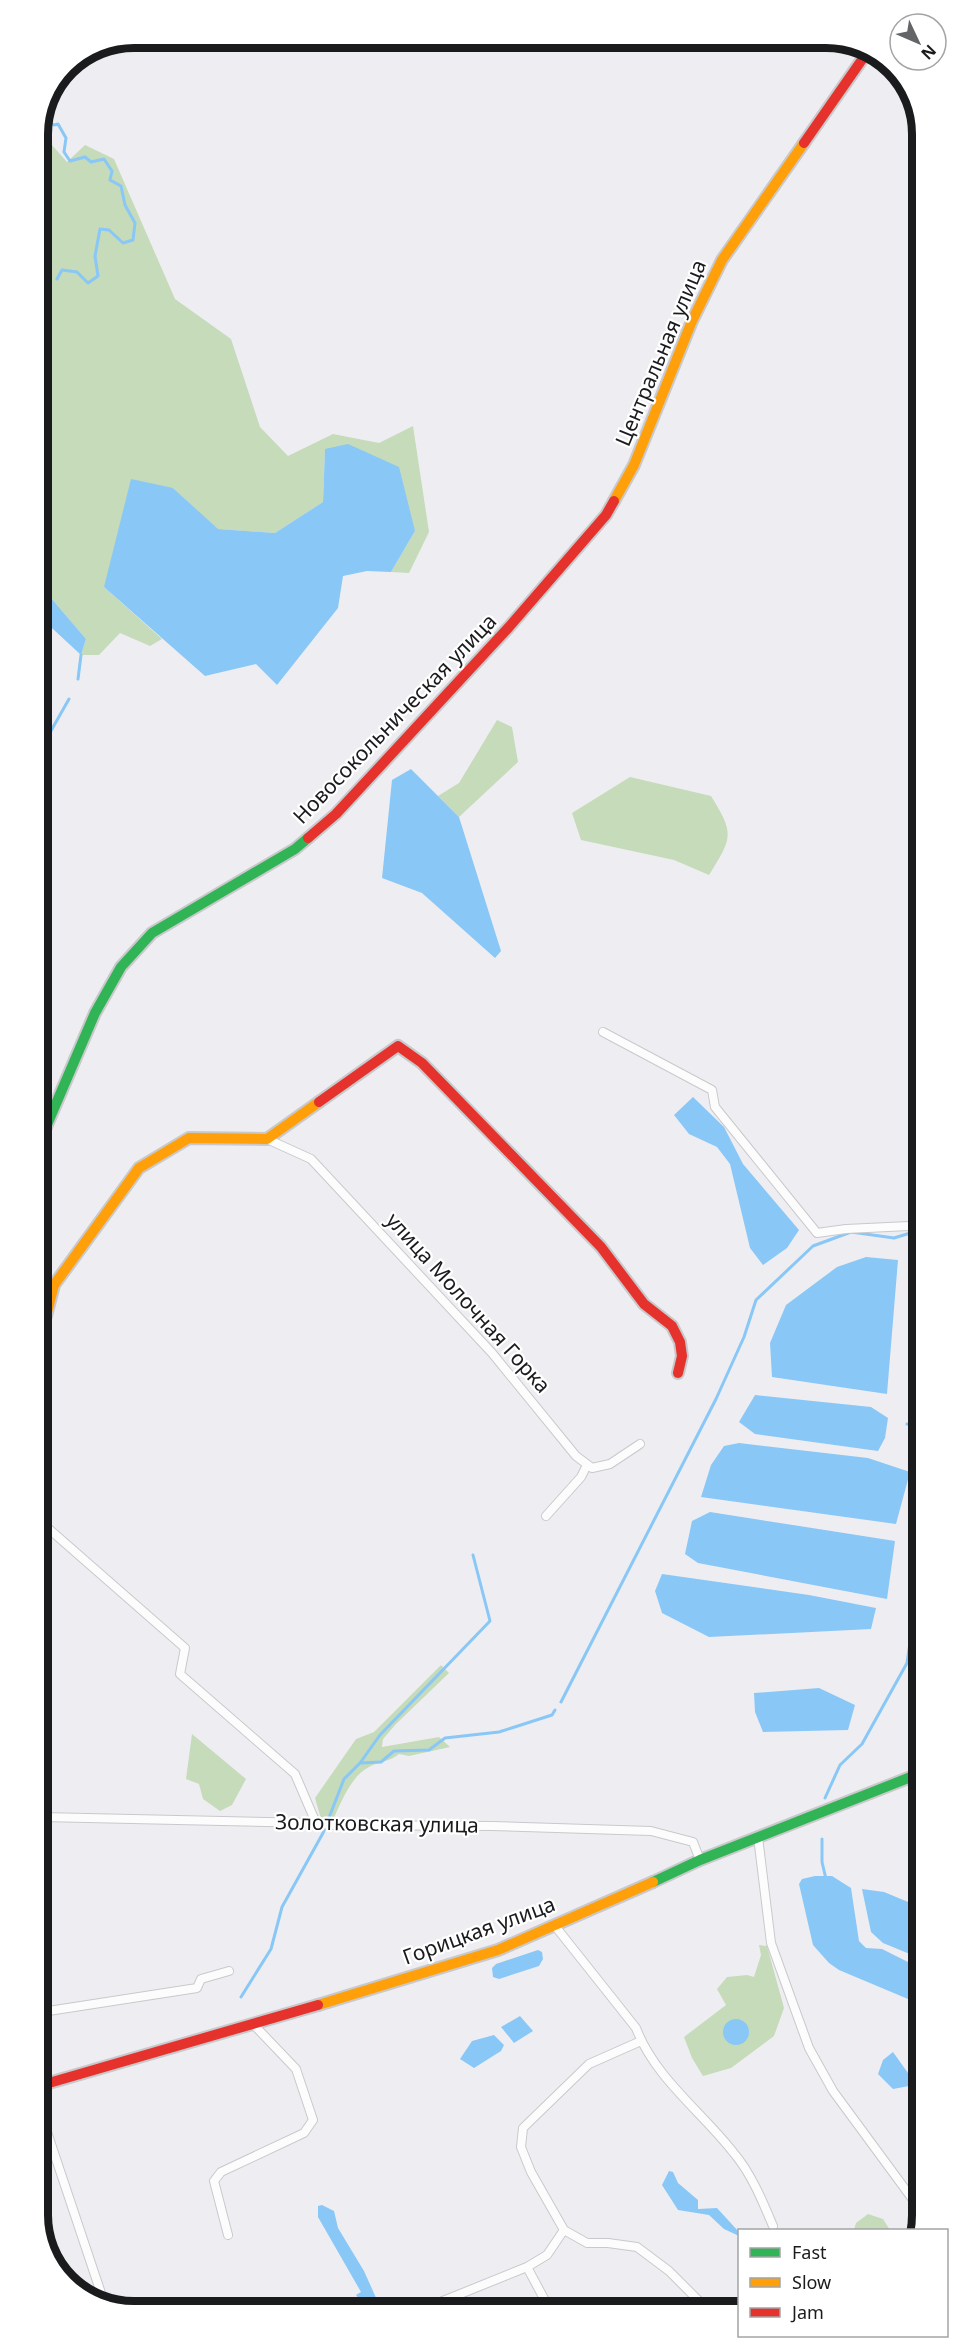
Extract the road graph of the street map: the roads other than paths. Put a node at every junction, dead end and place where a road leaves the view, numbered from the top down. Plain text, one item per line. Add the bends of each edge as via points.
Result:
1 (864, 57) edge
2 (574, 553) joint
3 (603, 1032) dead end
4 (48, 1123) edge
5 (267, 1138) junction
6 (909, 1227) dead end
7 (48, 1308) edge
8 (678, 1373) dead end
9 (640, 1444) dead end
10 (587, 1465) junction
11 (546, 1516) dead end
12 (48, 1528) edge
13 (912, 1779) edge
14 (48, 1817) edge
15 (318, 1823) junction
16 (758, 1837) junction
17 (700, 1860) junction
18 (555, 1926) junction
19 (230, 1971) dead end
20 (48, 2011) edge
21 (254, 2025) junction
22 (641, 2041) junction
23 (48, 2083) edge
24 (48, 2135) edge
25 (912, 2198) edge
26 (773, 2226) dead end
27 (564, 2230) junction
28 (228, 2235) dead end
29 (527, 2267) junction
30 (101, 2294) edge
31 (443, 2301) edge
32 (545, 2301) edge
33 (699, 2301) edge

1 - 2 main road, Центральная улица via 722,260 692,321 634,465 606,515
2 - 4 main road, Новосокольническая улица via 336,814 295,849 152,933 121,967 95,1013
3 - 6 street via 712,1090 715,1107 817,1233
5 - 7 main road via 189,1138 139,1168 54,1285
5 - 8 main road via 398,1046 422,1064 536,1180 601,1247 644,1304 672,1326 682,1356
5 - 10 street, улица Молочная Горка via 311,1160 492,1353
9 - 10 street via 610,1464 592,1468
10 - 11 street
12 - 15 street via 185,1648 180,1674 295,1774
13 - 16 main road, Горицкая улица
14 - 15 street, Золотковская улица
15 - 17 street, Золотковская улица via 651,1831 693,1842
16 - 17 main road, Горицкая улица
16 - 25 street via 771,1943 809,2048 833,2091
17 - 18 main road, Горицкая улица
18 - 21 main road, Горицкая улица via 498,1950
18 - 22 street via 636,2028
19 - 20 street via 201,1980 197,1988
21 - 23 main road, Горицкая улица
21 - 28 street via 296,2069 313,2120 304,2133 220,2172 214,2181
22 - 26 street via 671,2084 735,2153 759,2192
22 - 27 street via 589,2064 523,2128 521,2147 531,2172
24 - 30 street
27 - 29 street via 547,2255
27 - 33 street via 587,2243 637,2247
29 - 31 street
29 - 32 street

